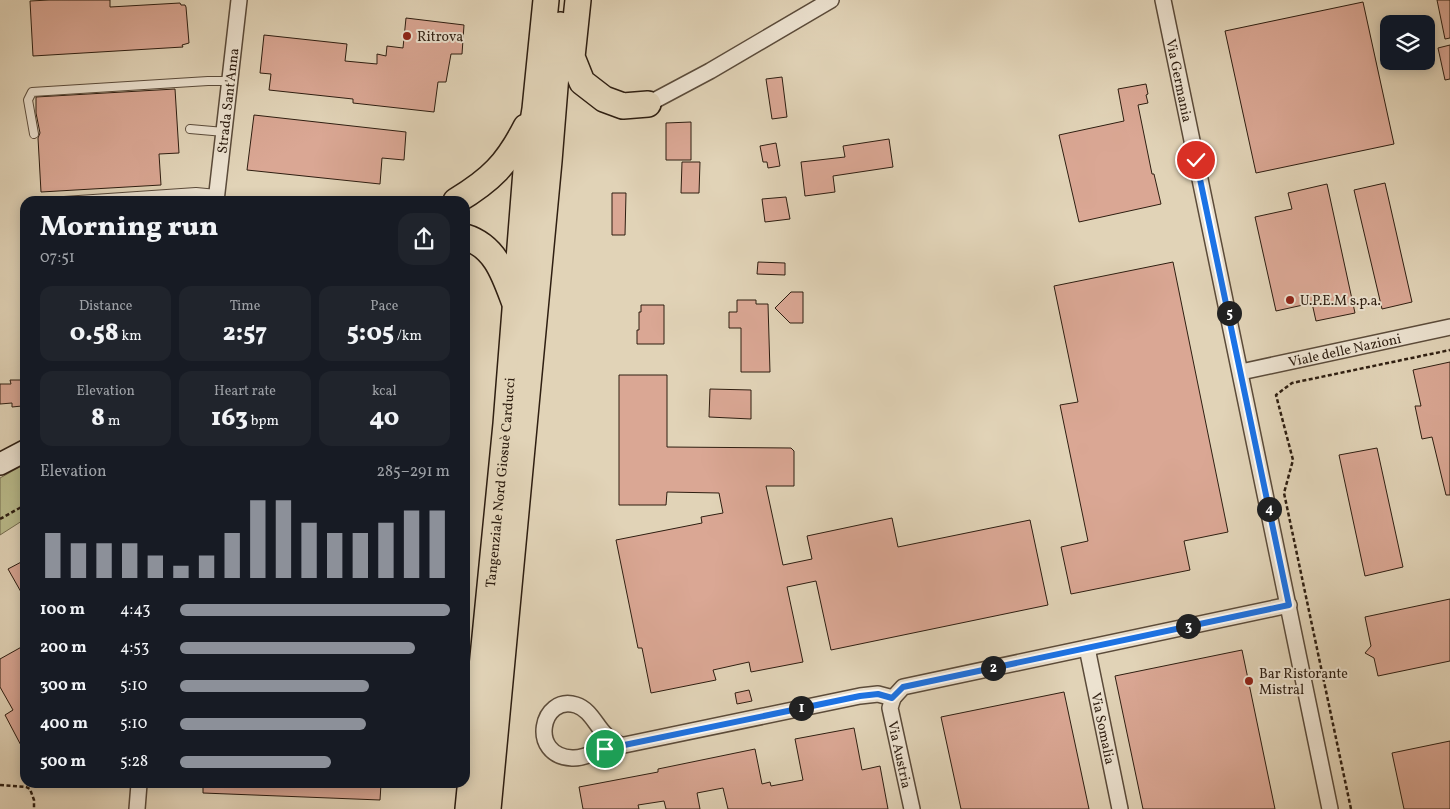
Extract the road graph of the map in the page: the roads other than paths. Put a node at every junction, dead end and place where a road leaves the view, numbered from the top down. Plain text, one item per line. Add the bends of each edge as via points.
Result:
1 (239, 0) edge
2 (546, 0) edge
3 (564, 0) edge
4 (578, 0) edge
5 (831, 0) edge
6 (1163, 0) edge
7 (230, 81) junction
8 (648, 104) joint
9 (535, 109) junction
10 (190, 129) dead end
11 (224, 132) junction
12 (34, 134) dead end
13 (538, 159) junction
14 (137, 196) edge
15 (210, 196) edge
16 (217, 196) edge
17 (464, 196) edge
18 (470, 238) edge
19 (516, 306) junction
20 (1450, 327) edge
21 (1241, 372) junction
22 (20, 454) edge
23 (0, 464) edge
24 (1289, 605) junction
25 (1086, 648) junction
26 (892, 698) junction
27 (621, 746) junction
28 (139, 788) edge
29 (137, 809) edge
30 (468, 809) edge
31 (488, 809) edge
32 (912, 809) edge
33 (1120, 809) edge
34 (1330, 809) edge

1 - 7 street, Strada Sant'Anna
2 - 9 highway
3 - 13 highway
4 - 8 highway via 572,57 582,82 604,99 623,106
5 - 8 street
6 - 21 street, Via Germania
7 - 11 street, Strada Sant'Anna
7 - 12 lane via 32,92 28,100
9 - 13 highway
9 - 17 highway via 502,166
10 - 11 lane
11 - 16 street, Strada Sant'Anna
13 - 19 highway, Tangenziale Nord Giosuè Carducci
13 - 31 highway, Tangenziale Nord Giosuè Carducci
14 - 15 lane via 196,192
18 - 19 highway via 494,257
19 - 30 highway, Tangenziale Nord Giosuè Carducci
20 - 21 street, Viale delle Nazioni
21 - 24 street, Via Germania
22 - 23 main road
24 - 25 street
24 - 34 street, Via Germania
25 - 26 street via 903,687
25 - 33 street, Via Somalia
26 - 27 street via 878,694 860,696
26 - 32 street, Via Austria via 890,708
27 - 27 street via 610,740 590,715 575,704 556,708 545,722 545,740 551,750 563,757 574,758
28 - 29 street

